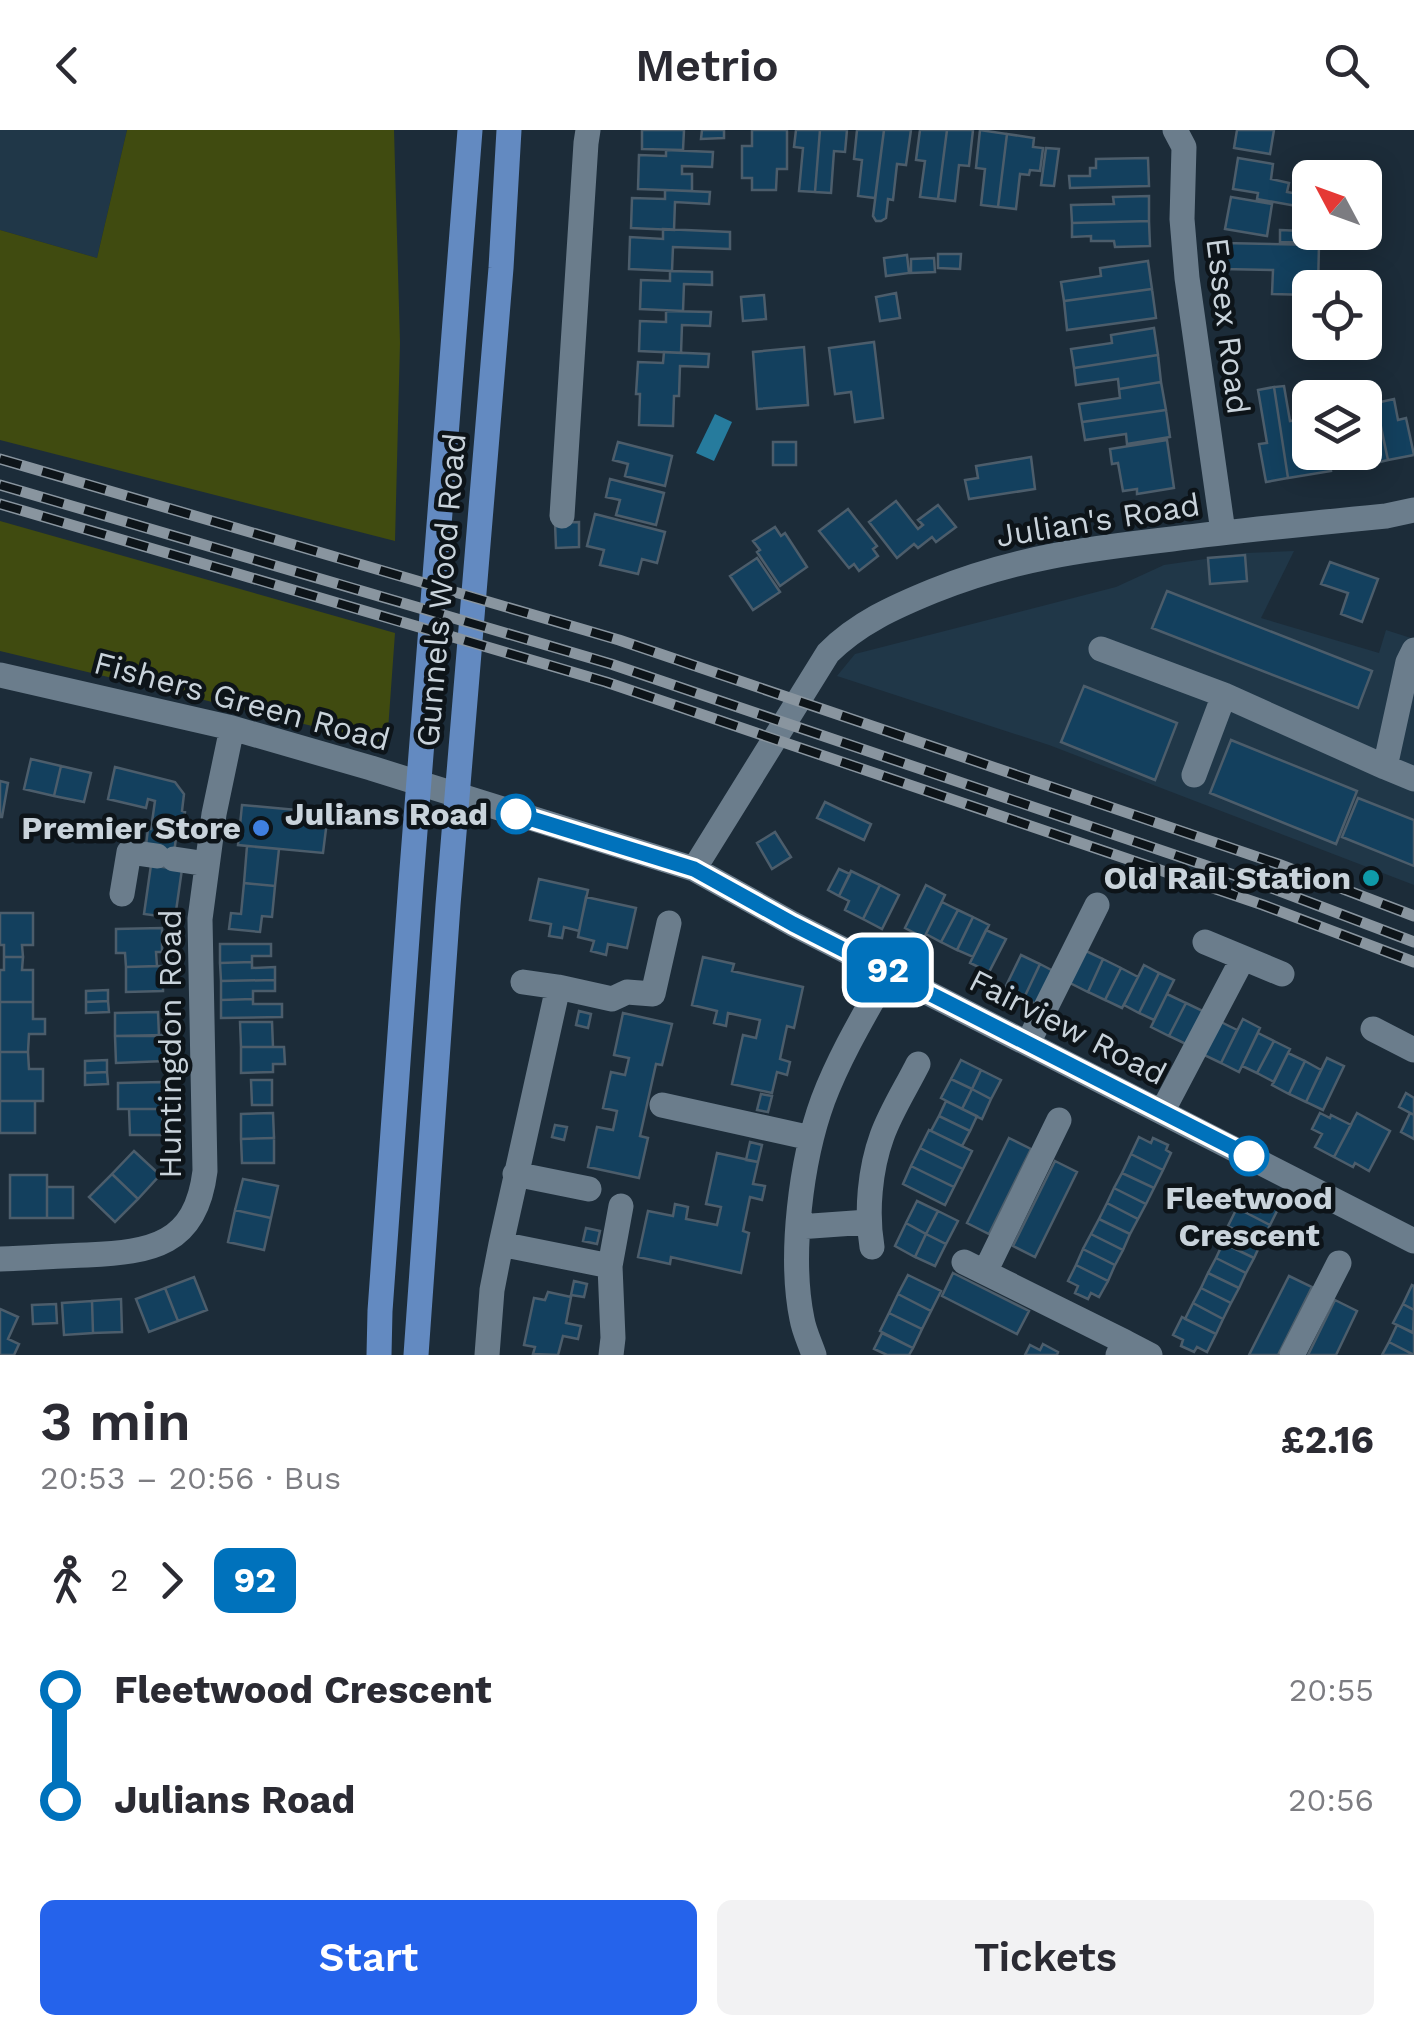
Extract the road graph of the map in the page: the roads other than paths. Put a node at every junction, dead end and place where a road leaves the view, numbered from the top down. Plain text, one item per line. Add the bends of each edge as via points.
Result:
1 (470, 130) edge
2 (510, 130) edge
3 (588, 130) edge
4 (1176, 130) edge
5 (1414, 510) edge
6 (562, 516) dead end
7 (1223, 532) junction
8 (1100, 649) dead end
9 (1414, 650) edge
10 (0, 675) edge
11 (1224, 696) junction
12 (232, 728) junction
13 (1384, 767) junction
14 (1194, 775) dead end
15 (1414, 779) edge
16 (207, 864) junction
17 (694, 869) junction
18 (122, 894) dead end
19 (1097, 905) dead end
20 (669, 924) dead end
21 (1205, 942) dead end
22 (1243, 958) junction
23 (890, 971) junction
24 (1282, 974) dead end
25 (523, 982) dead end
26 (558, 987) junction
27 (1373, 1029) dead end
28 (1028, 1043) junction
29 (1414, 1050) edge
30 (918, 1064) dead end
31 (662, 1105) dead end
32 (1162, 1112) junction
33 (1059, 1120) dead end
34 (811, 1138) junction
35 (515, 1174) junction
36 (589, 1189) dead end
37 (621, 1206) dead end
38 (798, 1227) junction
39 (1413, 1237) edge
40 (501, 1244) junction
41 (0, 1259) edge
42 (1339, 1263) dead end
43 (610, 1266) junction
44 (1122, 1349) edge
45 (380, 1355) edge
46 (416, 1355) edge
47 (487, 1355) edge
48 (611, 1355) edge
49 (814, 1355) edge
50 (1150, 1355) edge
51 (1292, 1355) edge

1 - 45 main road, Gunnels Wood Road
2 - 46 main road, Gunnels Wood Road
3 - 6 street
4 - 7 street, Essex Road via 1184,147 1187,278
5 - 7 street, Julian's Road
7 - 17 street, Julian's Road via 1021,561 900,604 860,626 819,665
8 - 11 street
9 - 13 street
10 - 12 street, Fishers Green Road
11 - 13 street
11 - 14 street
12 - 16 street, Huntingdon Road
12 - 17 street, Fishers Green Road
13 - 15 street
16 - 18 street via 130,852
16 - 41 street, Huntingdon Road via 200,919 202,1198 186,1225 161,1244 132,1252
17 - 23 street, Fairview Road
19 - 28 street
20 - 26 street via 653,994 627,992 612,999
21 - 22 street
22 - 24 street
22 - 32 street
23 - 28 street, Fairview Road
23 - 34 street via 824,1098
25 - 26 street
26 - 35 street
27 - 29 street
28 - 32 street, Fairview Road
30 - 38 street via 882,1138 870,1192 870,1234
31 - 34 street
32 - 39 street, Fairview Road
33 - 44 street via 975,1267
34 - 38 street
35 - 36 street
35 - 40 street
37 - 43 street
38 - 49 street via 802,1320
40 - 43 street
40 - 47 street
42 - 51 street
43 - 48 street
44 - 50 street

